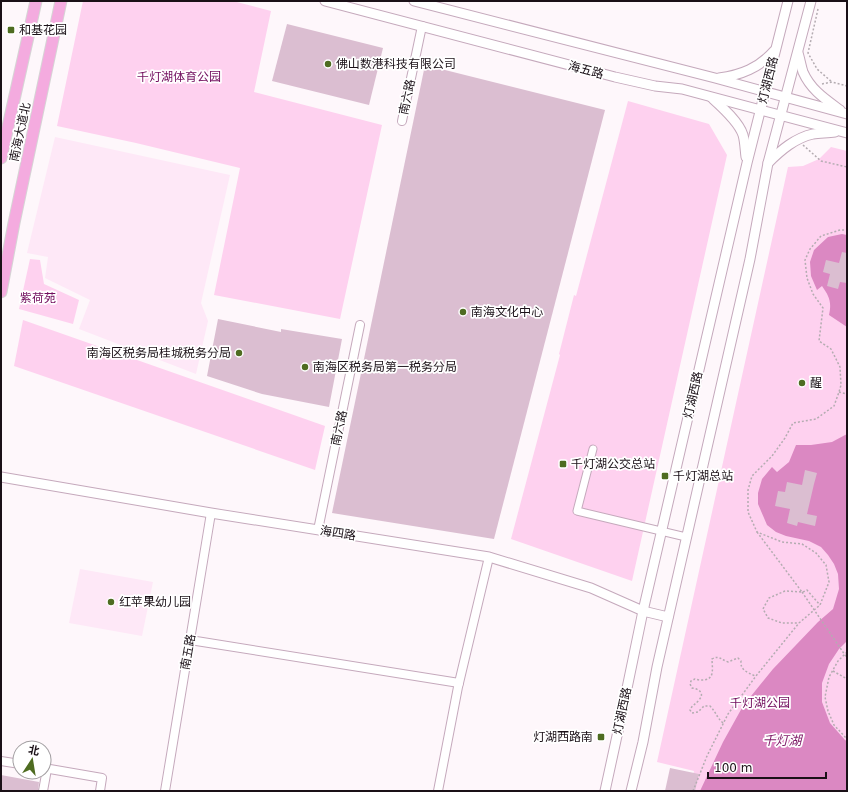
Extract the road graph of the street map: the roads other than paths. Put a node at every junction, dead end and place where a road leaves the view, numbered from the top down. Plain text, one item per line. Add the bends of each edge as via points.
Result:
1 (36, 1) edge
2 (61, 1) edge
3 (325, 1) edge
4 (414, 1) edge
5 (788, 1) edge
6 (811, 1) edge
7 (426, 2) edge
8 (422, 26) junction
9 (776, 48) junction
10 (798, 52) junction
11 (715, 78) junction
12 (764, 91) junction
13 (710, 96) junction
14 (786, 97) junction
15 (760, 110) junction
16 (846, 113) edge
17 (781, 115) junction
18 (402, 120) dead end
19 (844, 132) edge
20 (1, 158) edge
21 (747, 163) junction
22 (768, 163) junction
23 (1, 292) edge
24 (360, 325) dead end
25 (593, 449) dead end
26 (1, 477) edge
27 (211, 513) junction
28 (318, 530) junction
29 (662, 532) junction
30 (686, 537) junction
31 (489, 557) junction
32 (643, 611) junction
33 (668, 617) junction
34 (190, 640) junction
35 (459, 683) junction
36 (1, 761) edge
37 (12, 763) edge
38 (52, 769) edge
39 (44, 780) edge
40 (43, 791) edge
41 (100, 791) edge
42 (165, 791) edge
43 (438, 791) edge
44 (605, 791) edge
45 (631, 791) edge

1 - 20 highway, 南海大道北
2 - 23 highway, 南海大道北
3 - 8 main road, 海五路
4 - 7 main road
5 - 9 main road, 灯湖西路
6 - 10 main road, 灯湖西路
7 - 11 main road
8 - 13 main road, 海五路 via 615,77
8 - 18 street, 南六路
9 - 11 main road via 768,58 751,69 734,76
9 - 12 main road, 灯湖西路
10 - 14 main road, 灯湖西路
10 - 16 main road via 803,71 811,85 819,94
11 - 12 main road
12 - 14 main road
12 - 15 main road, 灯湖西路
13 - 15 main road, 海五路
13 - 21 main road via 734,119 742,133
14 - 16 main road
14 - 17 main road, 灯湖西路
15 - 17 main road, 海五路
15 - 21 main road, 灯湖西路
17 - 19 main road, 海五路
17 - 22 main road, 灯湖西路
19 - 22 main road via 813,134 797,140
21 - 29 main road, 灯湖西路
22 - 30 main road, 灯湖西路 via 750,259
24 - 28 street, 南六路
25 - 29 street via 577,511
26 - 27 main road, 海四路
27 - 28 main road, 海四路
27 - 34 street, 南五路
28 - 31 main road, 海四路
29 - 30 street
29 - 32 main road, 灯湖西路
30 - 33 main road, 灯湖西路
31 - 32 main road, 海四路 via 591,588
31 - 35 street
32 - 33 main road, 海四路
32 - 44 main road, 灯湖西路
33 - 45 main road, 灯湖西路
34 - 35 street
34 - 42 street, 南五路
35 - 43 street
36 - 37 street
38 - 41 street via 102,778
39 - 40 street

